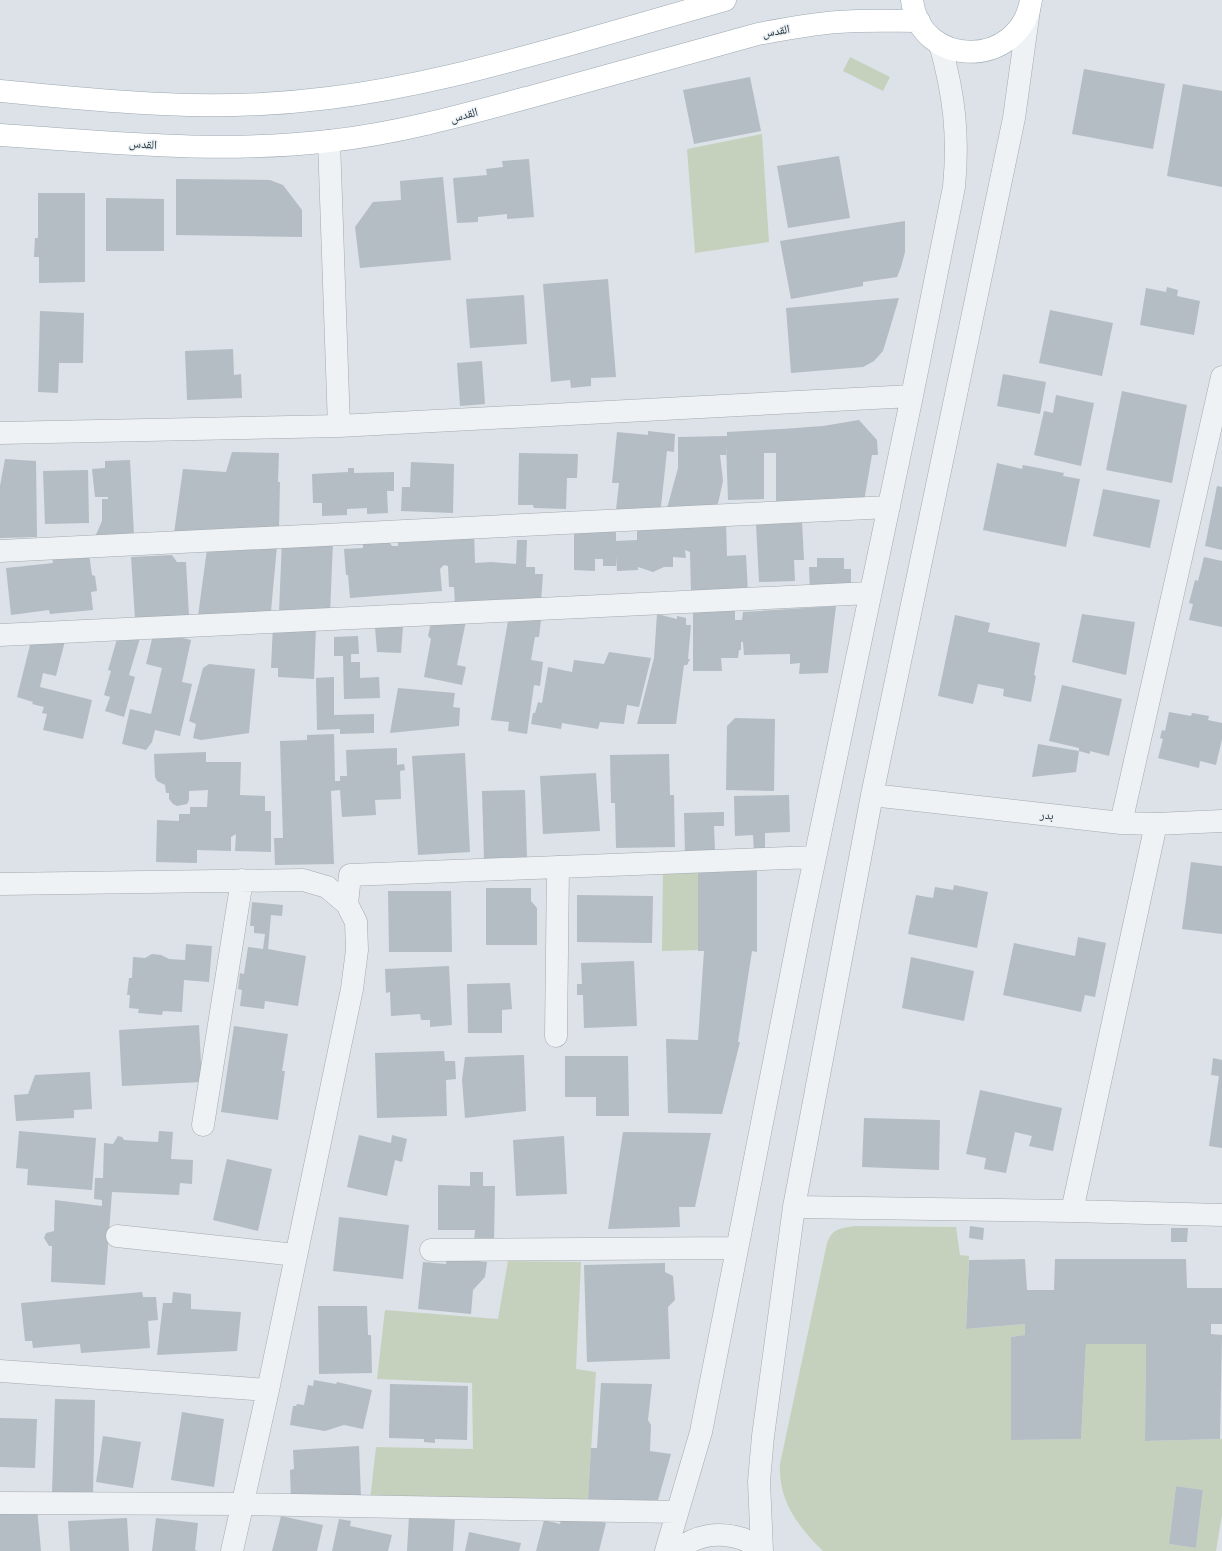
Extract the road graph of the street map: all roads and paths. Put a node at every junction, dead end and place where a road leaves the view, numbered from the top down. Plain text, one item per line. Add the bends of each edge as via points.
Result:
1 (725, 0) edge
2 (912, 0) edge
3 (1030, 5) edge
4 (919, 21) junction
5 (940, 44) junction
6 (0, 91) edge
7 (0, 135) edge
8 (329, 141) junction
9 (1222, 377) edge
10 (912, 396) junction
11 (339, 426) junction
12 (0, 433) edge
13 (889, 507) junction
14 (0, 551) edge
15 (870, 593) junction
16 (0, 635) edge
17 (872, 795) junction
18 (1222, 821) edge
19 (1121, 823) junction
20 (1156, 824) junction
21 (815, 857) junction
22 (558, 867) junction
23 (242, 880) junction
24 (0, 884) edge
25 (347, 904) junction
26 (556, 1036) dead end
27 (203, 1125) dead end
28 (794, 1207) junction
29 (1072, 1211) junction
30 (1222, 1215) edge
31 (117, 1236) dead end
32 (737, 1248) junction
33 (431, 1250) dead end
34 (296, 1255) junction
35 (0, 1371) edge
36 (268, 1390) junction
37 (0, 1503) edge
38 (243, 1504) junction
39 (678, 1512) junction
40 (232, 1551) edge
41 (666, 1551) edge
42 (676, 1551) edge
43 (761, 1551) edge

1 - 6 main road via 484,68 384,90 328,98 218,105 163,104
2 - 4 main road
3 - 5 main road via 1023,24 1014,36 1000,45 986,51 970,53
3 - 17 street via 1014,118
4 - 5 main road via 928,34
4 - 8 main road, القدس via 838,22 758,34 462,115 388,132
5 - 10 street via 954,100 957,158 954,187
7 - 8 main road, القدس via 224,147
8 - 11 street
9 - 19 street
10 - 11 street
10 - 13 street
11 - 12 street
13 - 14 street
13 - 15 street
15 - 16 street
15 - 21 street
17 - 19 street, بدر
17 - 28 street
18 - 20 street, بدر
19 - 20 street, بدر
20 - 29 street
21 - 22 street
21 - 32 street
22 - 25 street via 350,875
22 - 26 street
23 - 24 street
23 - 25 street via 303,880 327,887
23 - 27 street
25 - 34 street via 356,922 357,950 352,989
28 - 29 street
28 - 43 street via 763,1436 759,1481
29 - 30 street
31 - 34 street
32 - 33 street
32 - 39 street via 701,1432
34 - 36 street
35 - 36 street
36 - 38 street
37 - 38 street
38 - 39 street
38 - 40 street
39 - 41 street
42 - 43 street via 704,1536 724,1534 744,1540

